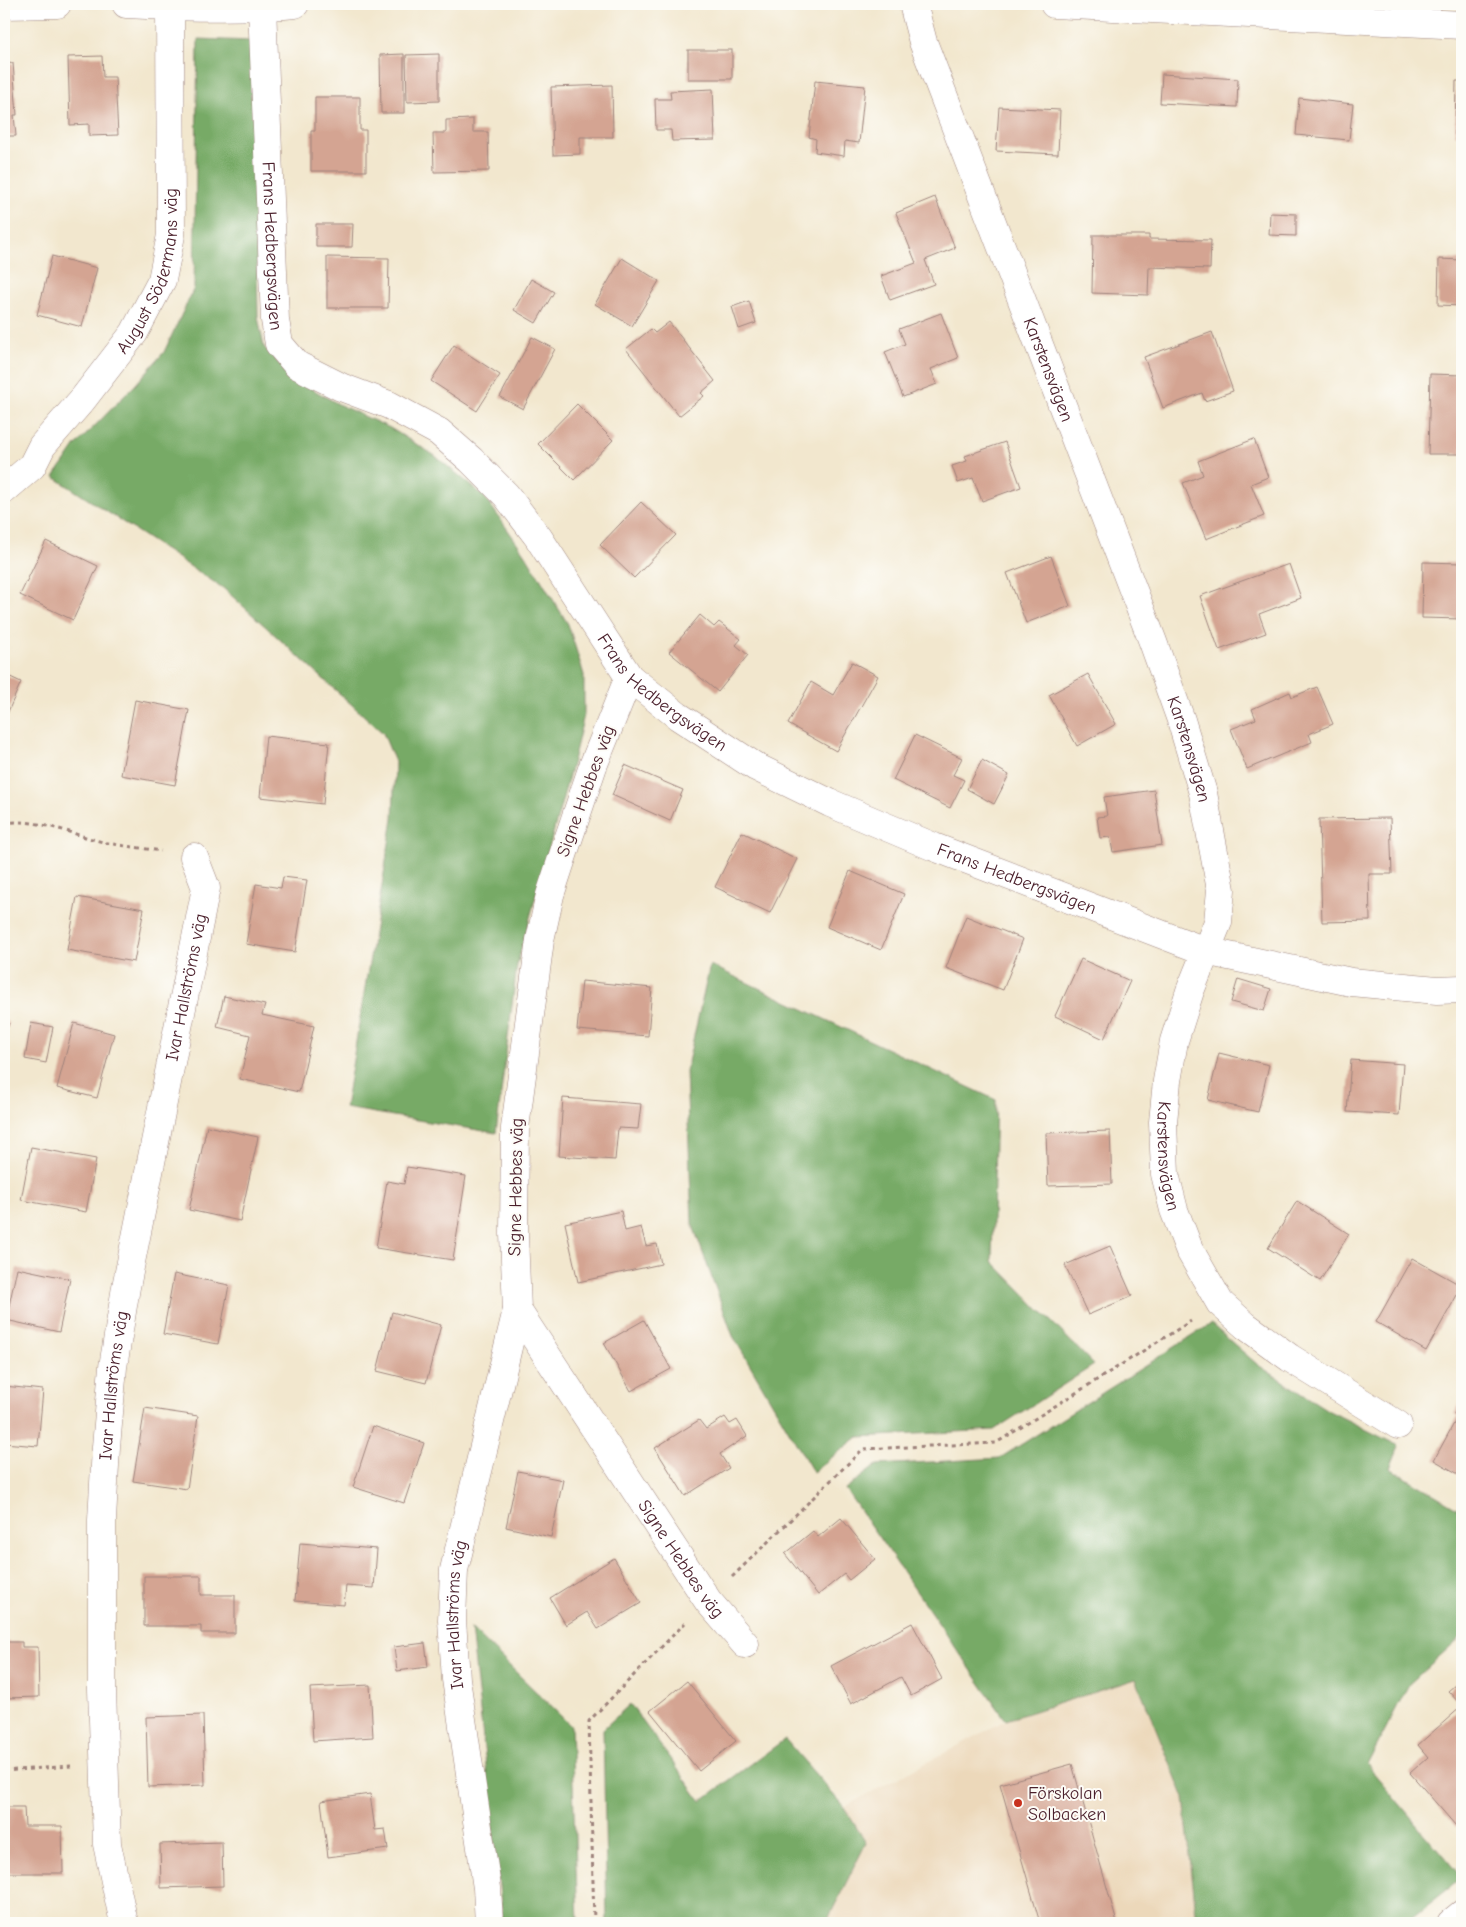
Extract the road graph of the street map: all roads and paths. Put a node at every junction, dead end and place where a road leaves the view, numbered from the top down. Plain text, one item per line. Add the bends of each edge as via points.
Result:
1 (57, 4) edge
2 (126, 4) edge
3 (295, 4) edge
4 (913, 4) edge
5 (1054, 4) edge
6 (4, 5) edge
7 (170, 7) junction
8 (262, 7) junction
9 (1259, 9) edge
10 (1462, 25) edge
11 (4, 490) edge
12 (629, 676) junction
13 (4, 823) edge
14 (194, 857) joint
15 (1205, 951) junction
16 (1462, 989) edge
17 (1220, 1303) junction
18 (517, 1310) junction
19 (1398, 1425) dead end
20 (708, 1601) junction
21 (745, 1644) dead end
22 (104, 1764) junction
23 (4, 1770) edge
24 (1462, 1914) edge
25 (124, 1923) edge
26 (489, 1923) edge
27 (594, 1923) edge
28 (1451, 1923) edge

1 - 6 street
2 - 7 street
3 - 8 street
4 - 15 street, Karstensvägen via 923,42 1181,720 1203,793 1221,890 1218,922
5 - 9 street
7 - 8 street
7 - 11 street, August Södermans väg via 171,235 162,280 134,333 84,399 42,446 32,466
8 - 12 street, Frans Hedbergsvägen via 275,320 279,344 297,365 341,387 389,405 439,432 471,460 506,495 538,538
9 - 10 street
12 - 15 street, Frans Hedbergsvägen via 720,745 756,767 830,803 934,848
12 - 18 street, Signe Hebbes väg via 568,840 550,895 540,940 514,1128
13 - 14 path via 66,830 102,841
14 - 22 street, Ivar Hallströms väg via 206,888 139,1213 113,1367 102,1520
15 - 16 street, Frans Hedbergsvägen via 1351,982 1437,990
15 - 17 street, Karstensvägen via 1174,1041 1163,1122 1165,1174 1189,1249
17 - 19 street, Karstensvägen via 1290,1358
17 - 20 path via 996,1443 863,1449
18 - 20 street, Signe Hebbes väg
18 - 26 street, Ivar Hallströms väg via 454,1570 452,1620 456,1679 487,1888
20 - 21 street, Signe Hebbes väg
20 - 27 path via 589,1720
22 - 23 path
22 - 25 street, Ivar Hallströms väg via 107,1844
24 - 28 street

